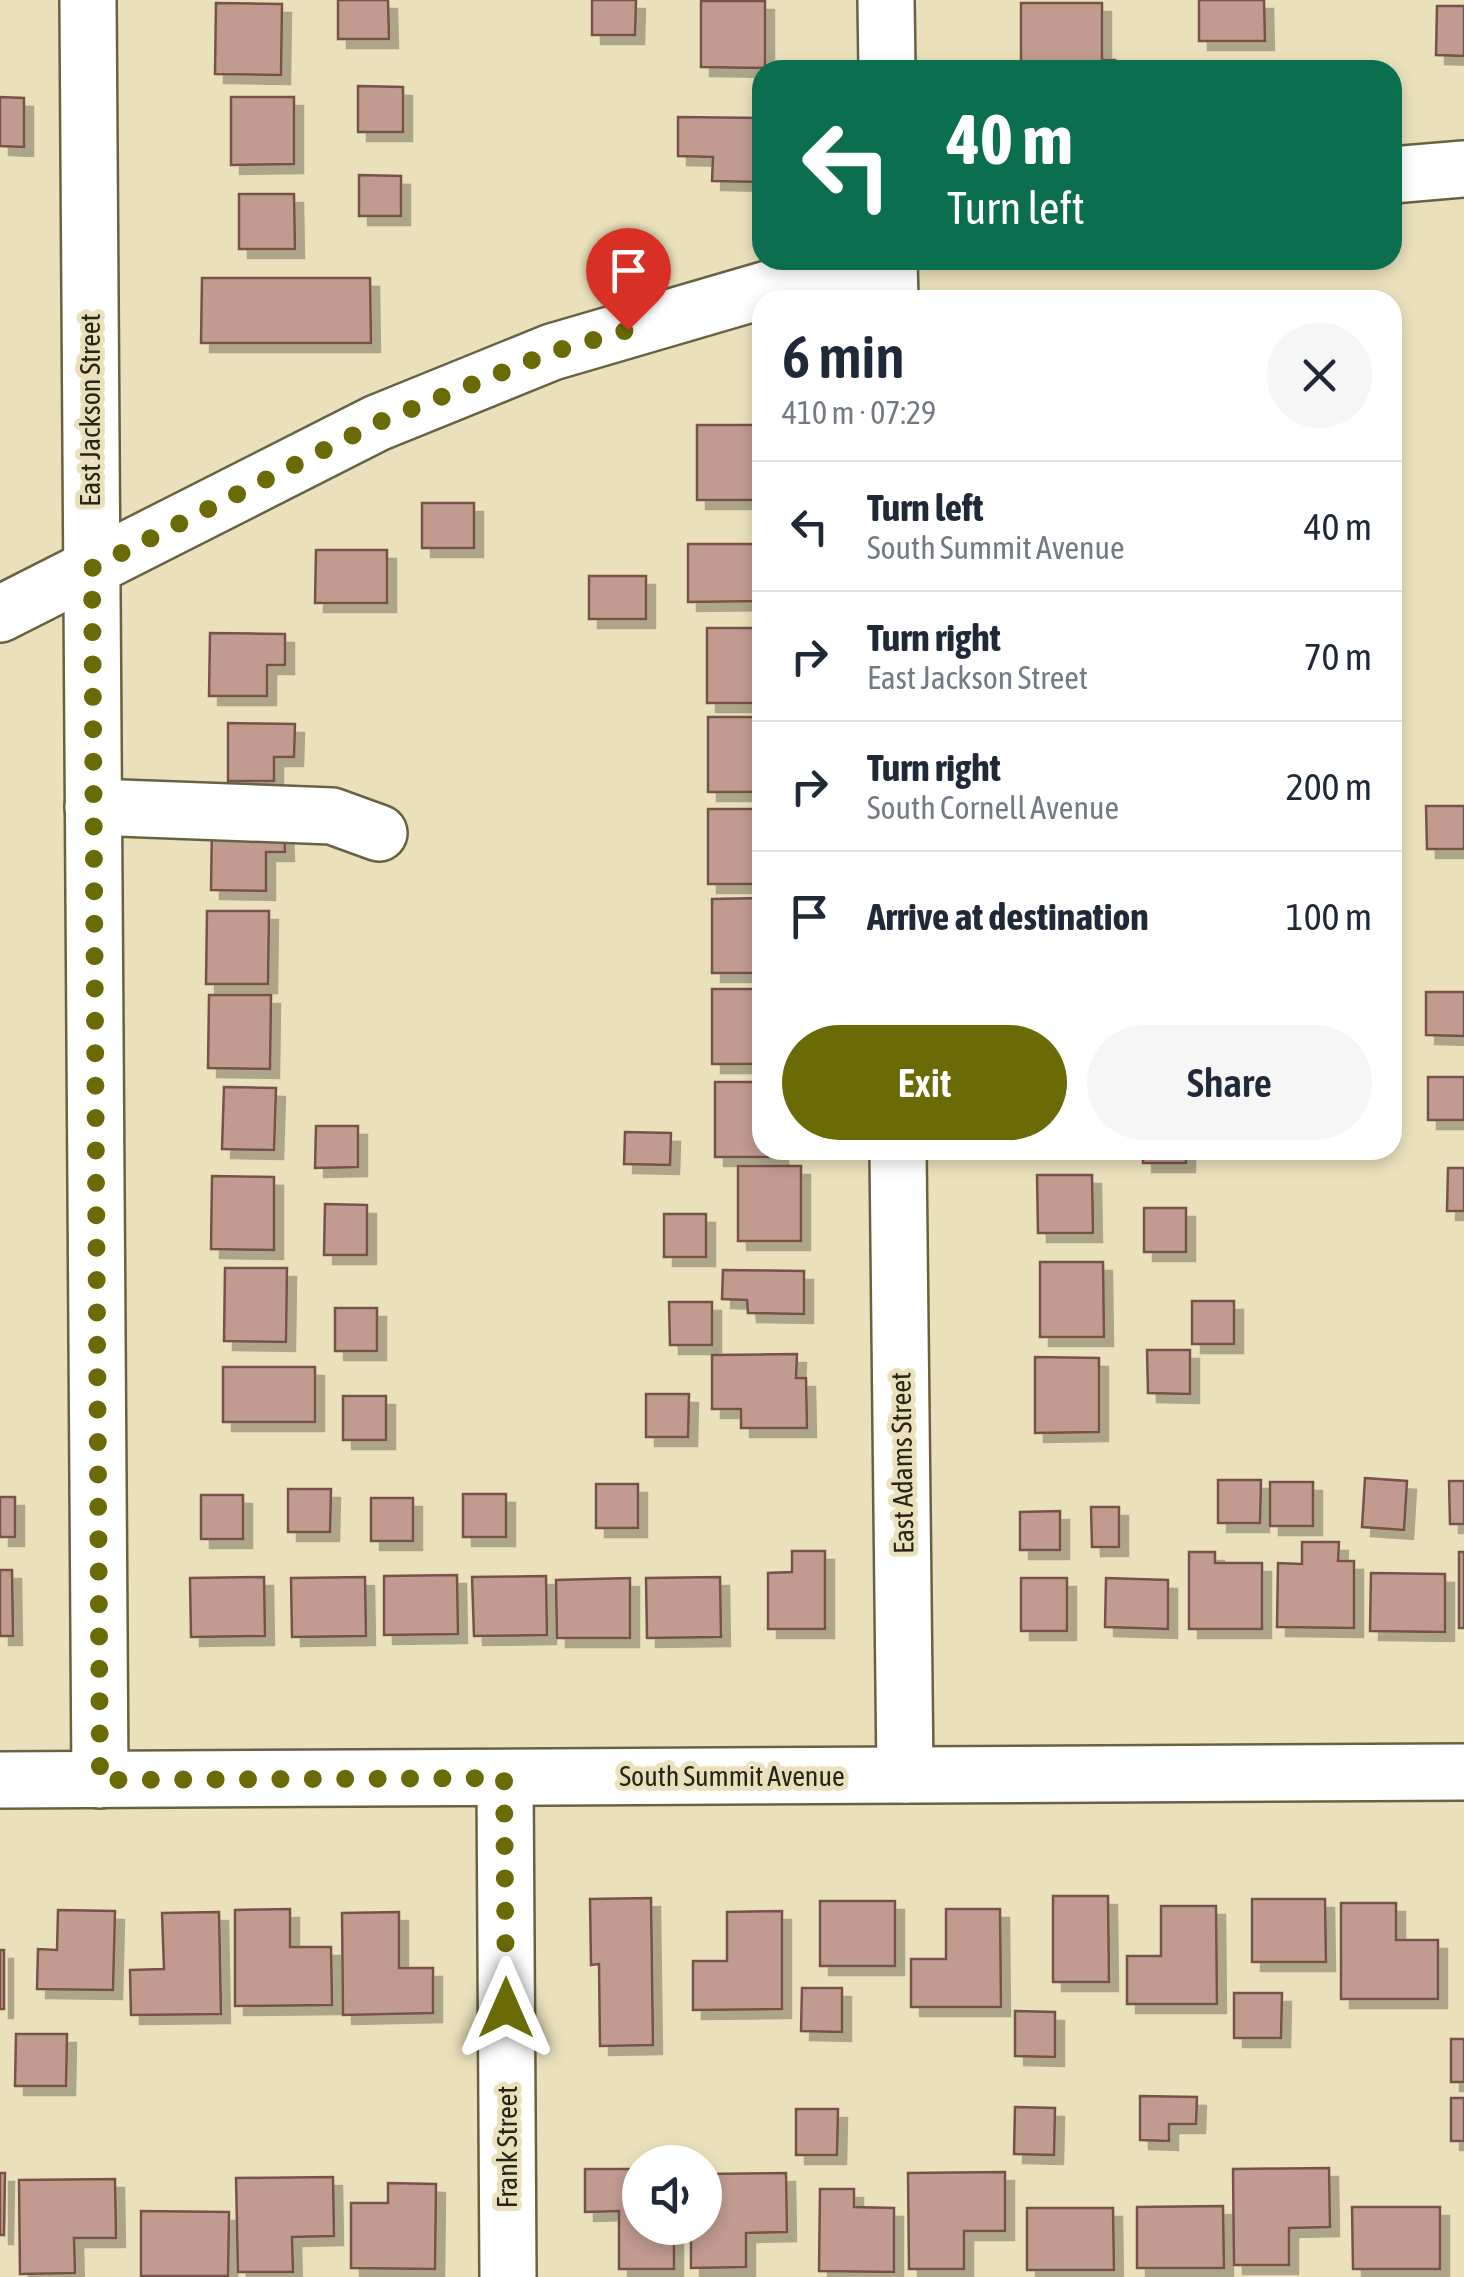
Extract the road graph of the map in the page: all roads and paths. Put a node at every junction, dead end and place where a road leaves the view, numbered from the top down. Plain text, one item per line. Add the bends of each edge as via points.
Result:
1 (88, 0) edge
2 (886, 0) edge
3 (887, 60) edge
4 (1464, 169) edge
5 (1402, 173) edge
6 (833, 270) edge
7 (764, 290) edge
8 (752, 294) edge
9 (92, 568) junction
10 (0, 614) edge
11 (93, 807) junction
12 (379, 834) dead end
13 (898, 1160) edge
14 (1464, 1772) edge
15 (905, 1775) junction
16 (504, 1778) junction
17 (0, 1780) edge
18 (100, 1780) junction
19 (508, 2277) edge

1 - 9 street, East Jackson Street
2 - 3 street
4 - 5 street
6 - 7 street
8 - 9 street via 552,352 377,423
9 - 10 street
9 - 11 street, East Jackson Street
11 - 12 street via 332,816
11 - 18 street, East Jackson Street
13 - 15 street, East Adams Street
14 - 15 street, South Summit Avenue
15 - 16 street, South Summit Avenue
16 - 18 street, South Summit Avenue
16 - 19 street, Frank Street
17 - 18 street, South Summit Avenue

